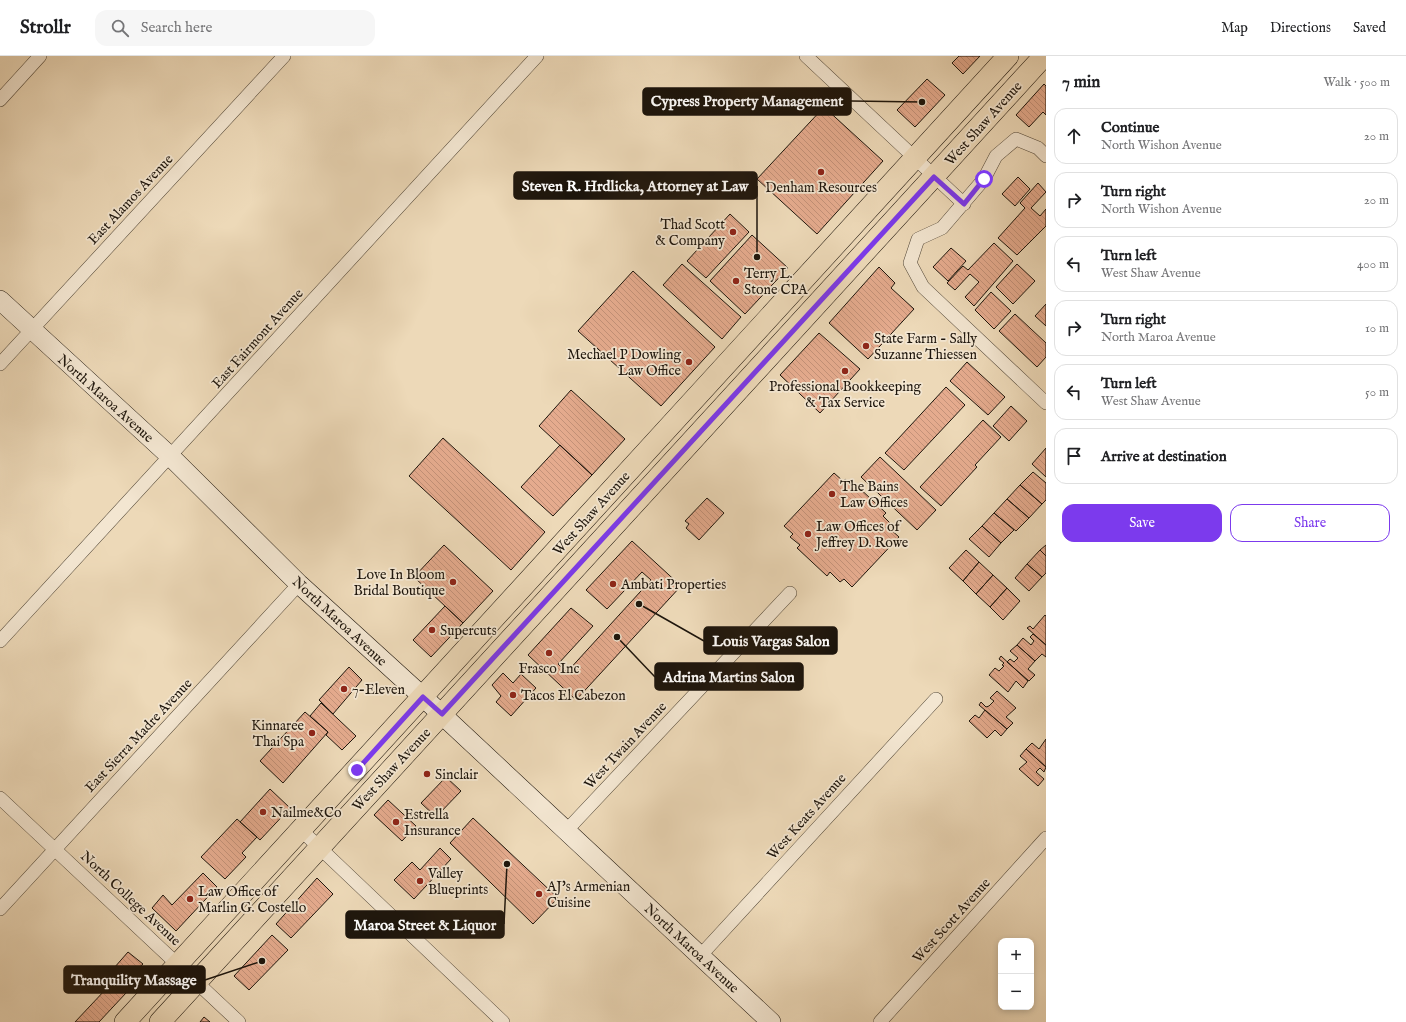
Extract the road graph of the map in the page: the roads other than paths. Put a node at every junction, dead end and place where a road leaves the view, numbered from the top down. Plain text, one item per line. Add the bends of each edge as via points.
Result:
1 (40, 56) edge
2 (284, 56) edge
3 (537, 56) edge
4 (806, 56) edge
5 (1008, 56) edge
6 (1044, 56) edge
7 (0, 100) edge
8 (1046, 156) edge
9 (915, 158) junction
10 (934, 177) junction
11 (964, 204) junction
12 (0, 300) edge
13 (31, 330) junction
14 (0, 364) edge
15 (1046, 403) edge
16 (171, 457) junction
17 (299, 584) junction
18 (790, 593) dead end
19 (0, 640) edge
20 (423, 697) junction
21 (936, 699) dead end
22 (442, 714) junction
23 (0, 798) edge
24 (301, 830) junction
25 (566, 831) junction
26 (1046, 838) edge
27 (319, 847) junction
28 (54, 850) junction
29 (0, 909) edge
30 (700, 956) junction
31 (178, 964) junction
32 (197, 982) junction
33 (125, 1022) edge
34 (160, 1022) edge
35 (239, 1022) edge
36 (503, 1022) edge
37 (771, 1022) edge
38 (880, 1022) edge

1 - 7 street
2 - 13 street, East Alamos Avenue
3 - 16 street, East Fairmont Avenue
4 - 9 street
5 - 9 main road, West Shaw Avenue
6 - 10 main road, West Shaw Avenue
8 - 11 street via 1038,148 1016,140 996,156 984,179
9 - 10 street
9 - 20 main road, West Shaw Avenue
10 - 11 street
10 - 22 main road, West Shaw Avenue
11 - 15 street via 942,228 918,239 910,263 923,287
12 - 13 main road, North Maroa Avenue
13 - 14 street, East Alamos Avenue
13 - 16 main road, North Maroa Avenue
16 - 17 main road, North Maroa Avenue
16 - 19 street, East Fairmont Avenue
17 - 20 main road, North Maroa Avenue
17 - 28 street, East Sierra Madre Avenue
18 - 25 street, West Twain Avenue
20 - 22 main road, North Maroa Avenue
20 - 24 main road, West Shaw Avenue
21 - 30 street, West Keats Avenue
22 - 25 main road, North Maroa Avenue
22 - 27 main road, West Shaw Avenue
23 - 28 street, North College Avenue
24 - 27 street
24 - 31 main road, West Shaw Avenue
25 - 30 main road, North Maroa Avenue
26 - 38 street, West Scott Avenue
27 - 32 main road, West Shaw Avenue
27 - 36 street
28 - 29 street, East Sierra Madre Avenue
28 - 31 street, North College Avenue
30 - 37 main road, North Maroa Avenue
31 - 32 street, North College Avenue
31 - 33 main road, West Shaw Avenue
32 - 34 main road, West Shaw Avenue
32 - 35 street, North College Avenue

